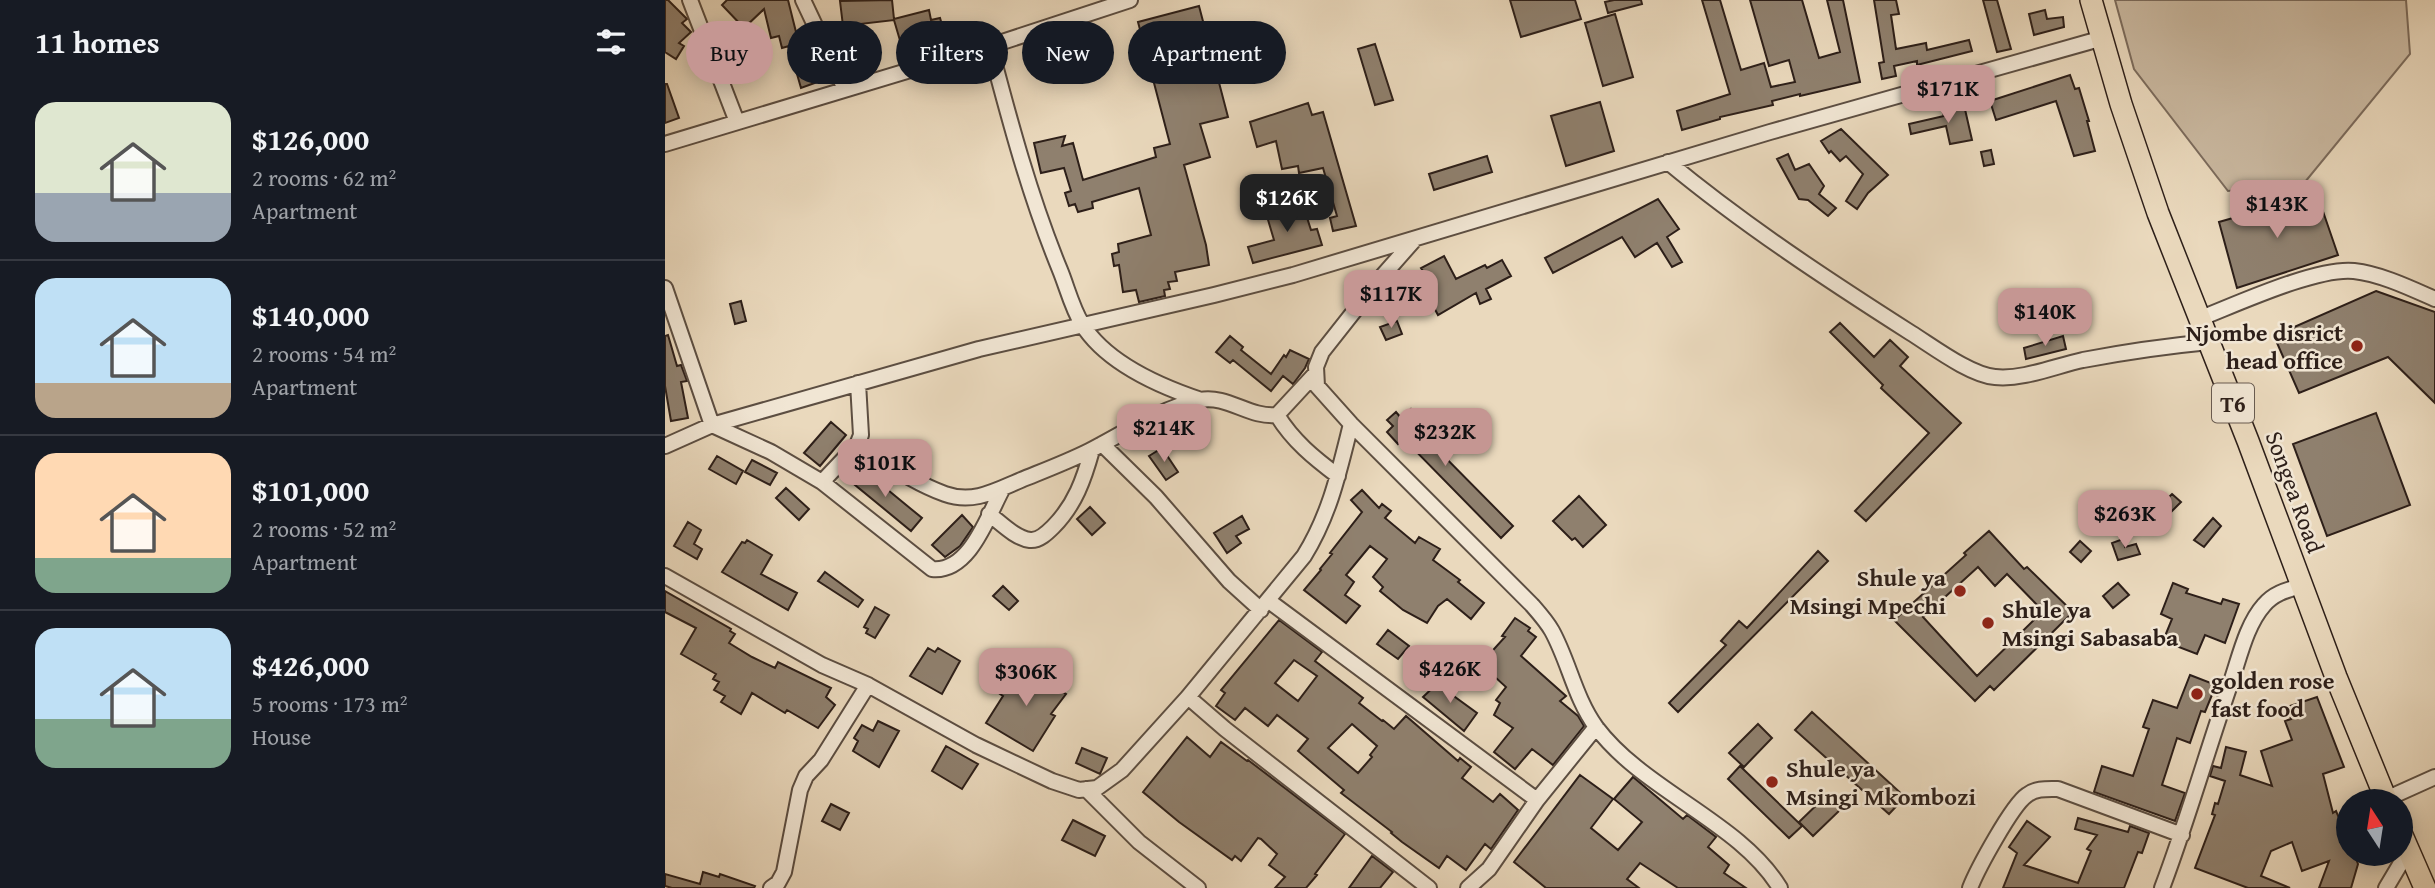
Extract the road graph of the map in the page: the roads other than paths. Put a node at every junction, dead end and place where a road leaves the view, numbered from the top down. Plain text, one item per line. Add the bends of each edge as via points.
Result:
1 (690, 0) edge
2 (803, 0) edge
3 (1130, 0) edge
4 (2091, 0) edge
5 (2103, 38) junction
6 (1008, 40) edge
7 (896, 74) edge
8 (1001, 84) edge
9 (845, 89) junction
10 (737, 122) junction
11 (665, 144) edge
12 (1668, 162) junction
13 (1416, 237) junction
14 (665, 288) edge
15 (2435, 299) edge
16 (2201, 318) junction
17 (1081, 324) junction
18 (2209, 342) junction
19 (1315, 374) junction
20 (859, 383) junction
21 (1201, 400) junction
22 (1277, 415) junction
23 (1350, 424) junction
24 (712, 425) junction
25 (857, 445) junction
26 (665, 446) edge
27 (1097, 447) junction
28 (1338, 476) junction
29 (822, 482) junction
30 (1003, 488) junction
31 (989, 514) junction
32 (665, 576) edge
33 (2301, 586) junction
34 (1265, 605) junction
35 (868, 685) junction
36 (1188, 696) junction
37 (1596, 727) junction
38 (2435, 777) edge
39 (1086, 789) junction
40 (2383, 789) edge
41 (2410, 789) edge
42 (1537, 800) junction
43 (2182, 835) junction
44 (2413, 860) edge
45 (2395, 866) edge
46 (771, 888) edge
47 (1198, 888) edge
48 (1429, 888) edge
49 (1468, 888) edge
50 (1780, 888) edge
51 (1970, 888) edge
52 (2162, 888) edge
53 (2386, 888) edge
54 (2425, 888) edge

1 - 10 street
2 - 9 street
3 - 6 street
4 - 5 highway, Songea Road / T6
5 - 12 street
5 - 16 highway, Songea Road / T6 via 2151,193
7 - 9 street
8 - 17 street via 1030,190
9 - 10 street
10 - 11 street
12 - 13 street
12 - 18 street via 1860,300 1973,370 1993,377
13 - 17 street via 1293,275
13 - 19 street via 1322,352
14 - 24 street
15 - 16 street via 2392,281 2354,271 2333,272
16 - 18 highway, Songea Road / T6
17 - 20 street
17 - 21 street via 1130,369
18 - 33 highway, Songea Road / T6
19 - 22 street
19 - 23 street via 1323,395
20 - 24 street
20 - 25 street via 861,435
21 - 22 street
21 - 27 street
22 - 28 street via 1310,455
23 - 28 street
23 - 37 street via 1551,628
24 - 26 street
24 - 29 street
25 - 29 street
25 - 30 street via 946,495 981,497
27 - 30 street
27 - 31 street via 1066,514 1047,533 1030,540
27 - 34 street via 1156,497 1229,581
28 - 34 street via 1319,533
29 - 31 street via 932,569 942,570 971,549
30 - 31 street
32 - 35 street via 822,665
33 - 40 highway, Songea Road / T6
33 - 43 street via 2279,592 2254,621
34 - 36 street
34 - 42 street
35 - 39 street via 1008,761 1052,781
35 - 46 street via 806,776 784,872
36 - 39 street via 1122,770 1097,788
36 - 48 street
37 - 42 street
37 - 50 street via 1651,780 1759,862
38 - 41 street
39 - 47 street via 1139,842
42 - 49 street via 1489,869
43 - 51 street via 2058,789 2042,788 2026,795 2014,810
43 - 52 street
44 - 54 highway
45 - 53 street

